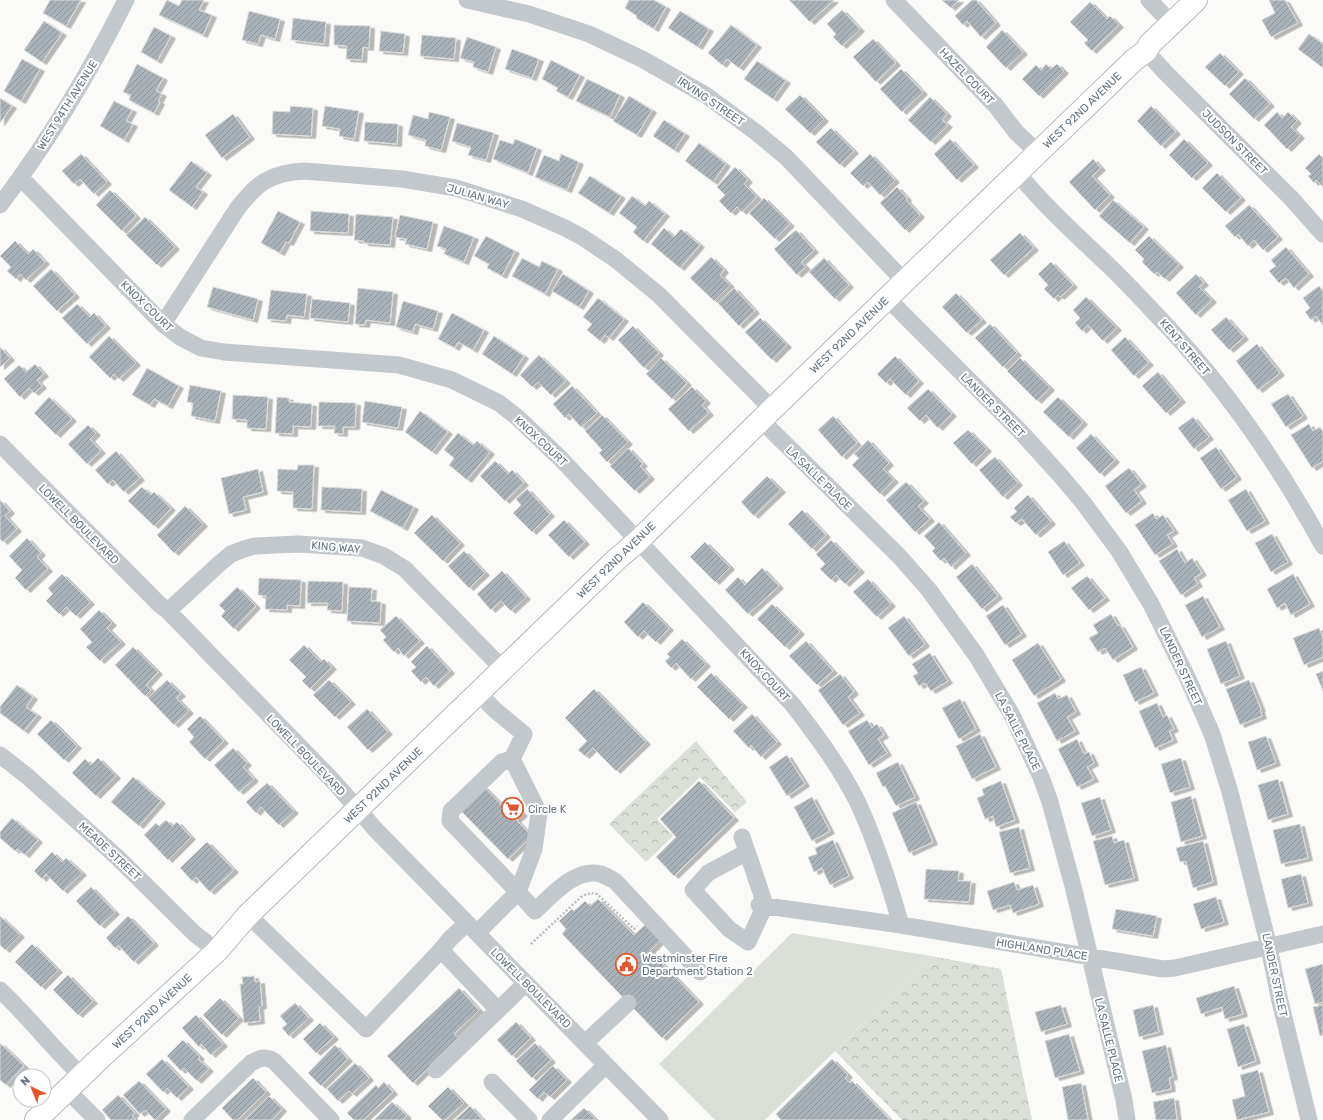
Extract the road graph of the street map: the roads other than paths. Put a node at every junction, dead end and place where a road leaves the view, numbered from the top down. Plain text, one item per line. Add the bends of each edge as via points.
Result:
1 (126, 0) edge
2 (467, 0) edge
3 (894, 0) edge
4 (1149, 0) edge
5 (1196, 0) edge
6 (531, 7) edge
7 (1172, 24) junction
8 (1146, 51) junction
9 (1038, 153) junction
10 (1017, 172) junction
11 (21, 178) junction
12 (0, 205) edge
13 (1323, 234) edge
14 (905, 282) junction
15 (888, 299) junction
16 (163, 324) junction
17 (766, 415) junction
18 (0, 444) edge
19 (638, 541) junction
20 (1323, 546) edge
21 (168, 611) junction
22 (503, 669) junction
23 (478, 693) junction
24 (0, 754) edge
25 (512, 759) junction
26 (358, 809) junction
27 (518, 892) junction
28 (762, 905) junction
29 (248, 915) junction
30 (901, 925) junction
31 (472, 928) junction
32 (1323, 934) edge
33 (1269, 947) junction
34 (441, 950) junction
35 (217, 951) junction
36 (1089, 956) junction
37 (700, 972) dead end
38 (526, 983) junction
39 (0, 990) edge
40 (628, 1003) dead end
41 (498, 1010) junction
42 (585, 1042) junction
43 (606, 1065) junction
44 (436, 1070) dead end
45 (82, 1076) junction
46 (492, 1082) dead end
47 (67, 1090) junction
48 (36, 1120) edge
49 (97, 1120) edge
50 (192, 1120) edge
51 (331, 1120) edge
52 (528, 1120) edge
53 (550, 1120) edge
54 (660, 1120) edge
55 (1127, 1120) edge
56 (1309, 1120) edge

1 - 11 street, WEST 94TH AVENUE via 64,114
2 - 6 street, IRVING STREET
3 - 9 street, HAZEL COURT
4 - 7 street
5 - 7 main road, WEST 92ND AVENUE
6 - 14 street, IRVING STREET via 642,59 728,111 786,157
7 - 8 main road, WEST 92ND AVENUE
8 - 9 main road, WEST 92ND AVENUE
8 - 13 street, JUDSON STREET via 1290,197
9 - 10 main road, WEST 92ND AVENUE
10 - 14 main road, WEST 92ND AVENUE
10 - 20 street, KENT STREET via 1035,195 1110,267 1200,363 1264,449
11 - 12 street, WEST 94TH AVENUE
11 - 16 street, KNOX COURT
14 - 15 main road, WEST 92ND AVENUE
15 - 17 main road, WEST 92ND AVENUE
15 - 33 street, LANDER STREET via 1020,431 1059,474 1119,551 1151,604 1212,734 1230,792
16 - 17 street, JULIAN WAY via 236,209 261,182 289,172 304,171 402,179 482,195 522,209 582,237 615,259 659,295
16 - 19 street, KNOX COURT via 180,337 208,350 399,365 452,380 499,403 518,418 561,459
17 - 19 main road, WEST 92ND AVENUE
17 - 36 street, LA SALLE PLACE via 929,590 976,654 1012,715 1041,777 1073,886
18 - 21 street, LOWELL BOULEVARD via 158,604
19 - 22 main road, WEST 92ND AVENUE via 616,559
19 - 30 street, KNOX COURT via 793,705 815,734 856,800 874,840
21 - 22 street, KING WAY via 231,554 244,549 298,544 362,548 384,556 405,569
21 - 26 street, LOWELL BOULEVARD
22 - 23 main road, WEST 92ND AVENUE
23 - 25 street via 524,734
23 - 26 main road, WEST 92ND AVENUE
24 - 35 street, MEADE STREET via 106,847 194,934
25 - 27 street via 539,813 534,849
25 - 27 street via 502,762 451,812 450,821
26 - 29 main road, WEST 92ND AVENUE
26 - 31 street, LOWELL BOULEVARD
27 - 31 street
27 - 37 street via 535,910 566,882 584,874 600,874 616,881
28 - 28 street via 744,844 708,873 693,890 729,929 748,942
28 - 30 street, HIGHLAND PLACE
29 - 34 street via 366,1028
29 - 35 main road, WEST 92ND AVENUE
30 - 36 street, HIGHLAND PLACE
31 - 34 street via 450,939
31 - 38 street, LOWELL BOULEVARD
32 - 33 street, HIGHLAND PLACE
33 - 36 street, HIGHLAND PLACE via 1175,968 1152,968
33 - 56 street, LANDER STREET
34 - 41 street
35 - 45 main road, WEST 92ND AVENUE
36 - 55 street, LA SALLE PLACE
38 - 41 street
38 - 42 street, LOWELL BOULEVARD
39 - 45 street
40 - 42 street
41 - 44 street
42 - 43 street, LOWELL BOULEVARD
43 - 53 street
43 - 54 street, LOWELL BOULEVARD
45 - 47 main road, WEST 92ND AVENUE
46 - 52 street
47 - 48 main road, WEST 92ND AVENUE
47 - 49 street
50 - 51 street via 251,1063 266,1057 274,1061

